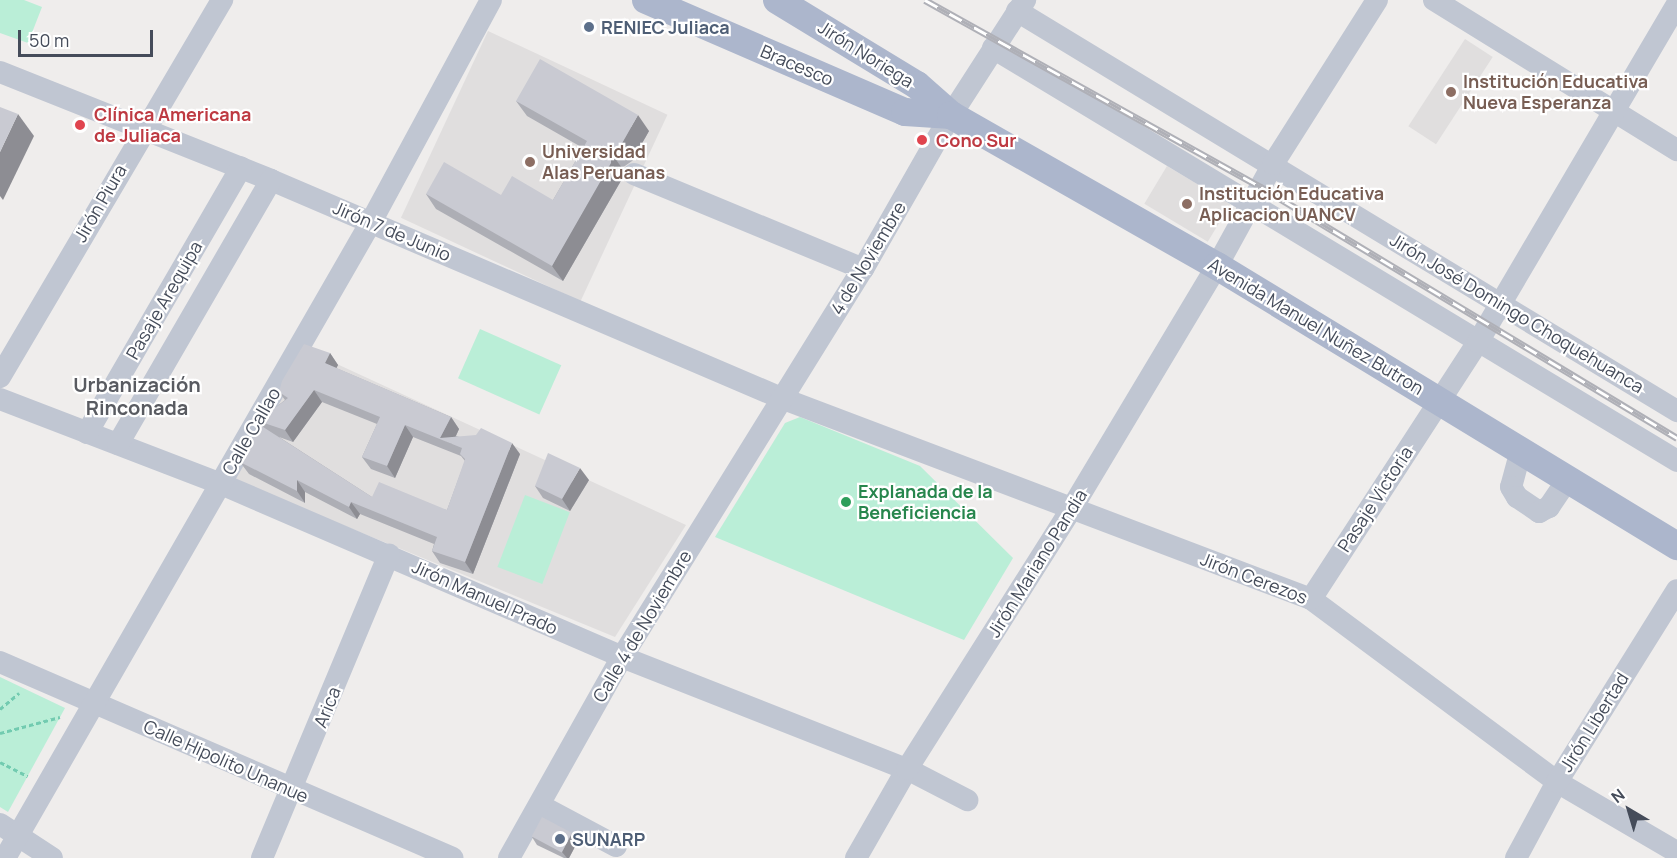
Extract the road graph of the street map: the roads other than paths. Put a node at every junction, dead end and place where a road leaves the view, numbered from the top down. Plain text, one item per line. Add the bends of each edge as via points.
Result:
1 (222, 0) edge
2 (491, 0) edge
3 (646, 0) edge
4 (777, 0) edge
5 (1377, 0) edge
6 (1434, 0) edge
7 (1677, 4) edge
8 (1021, 6) edge
9 (993, 48) junction
10 (0, 72) edge
11 (1614, 111) junction
12 (951, 115) junction
13 (144, 128) junction
14 (1677, 150) edge
15 (1273, 164) junction
16 (241, 167) junction
17 (634, 174) dead end
18 (271, 180) junction
19 (1252, 202) junction
20 (371, 222) junction
21 (1217, 266) junction
22 (864, 268) junction
23 (1502, 303) junction
24 (1478, 342) junction
25 (0, 377) edge
26 (781, 398) junction
27 (0, 399) edge
28 (1439, 400) junction
29 (1677, 411) edge
30 (87, 433) junction
31 (118, 444) junction
32 (1521, 450) junction
33 (1677, 461) edge
34 (1568, 479) junction
35 (221, 484) junction
36 (1072, 508) junction
37 (1677, 546) edge
38 (389, 555) junction
39 (1677, 590) edge
40 (1311, 599) junction
41 (622, 657) junction
42 (0, 662) edge
43 (94, 702) junction
44 (907, 769) junction
45 (1557, 782) junction
46 (292, 791) junction
47 (968, 800) dead end
48 (541, 806) junction
49 (9, 829) edge
50 (616, 846) dead end
51 (1677, 852) edge
52 (5, 858) edge
53 (52, 858) edge
54 (262, 858) edge
55 (452, 858) edge
56 (509, 858) edge
57 (856, 858) edge
58 (1516, 858) edge

1 - 13 street, Jirón Piura
2 - 20 street, Calle Callao
3 - 12 main road, Bracesco via 905,111
4 - 12 main road, Jirón Noriega via 917,85
5 - 15 street, Jirón Mariano Pandia
6 - 11 street
7 - 11 street, Pasaje Victoria
8 - 9 street, 4 de Noviembre
8 - 15 street, Jirón José Domingo Choquehuanca
9 - 12 street, 4 de Noviembre
9 - 19 street
10 - 13 street, Jirón 7 de Junio
11 - 14 street
11 - 23 street, Pasaje Victoria
12 - 21 main road, Avenida Manuel Nuñez Butron
12 - 22 street, 4 de Noviembre
13 - 16 street, Jirón 7 de Junio
13 - 25 street, Jirón Piura
15 - 19 street, Jirón Mariano Pandia
15 - 23 street, Jirón José Domingo Choquehuanca
16 - 18 street, Jirón 7 de Junio
16 - 30 street, Pasaje Arequipa
17 - 22 street
18 - 20 street, Jirón 7 de Junio
18 - 31 street, Pasaje Arequipa
19 - 21 street, Jirón Mariano Pandia
19 - 24 street
20 - 26 street, Jirón 7 de Junio
20 - 35 street, Calle Callao
21 - 28 main road, Avenida Manuel Nuñez Butron
21 - 36 street, Jirón Mariano Pandia
22 - 26 street, 4 de Noviembre
23 - 24 street, Pasaje Victoria
23 - 29 street, Jirón José Domingo Choquehuanca
24 - 28 street, Pasaje Victoria
24 - 33 street
26 - 36 street, Jirón Cerezos
26 - 41 street, Calle 4 de Noviembre
27 - 30 street, Jirón Manuel Prado
28 - 32 main road, Avenida Manuel Nuñez Butron
28 - 40 street, Pasaje Victoria
30 - 31 street, Jirón Manuel Prado
31 - 35 street, Jirón Manuel Prado
32 - 34 main road, Avenida Manuel Nuñez Butron
32 - 34 street via 1511,487 1516,496 1539,512 1549,507
34 - 37 main road, Avenida Manuel Nuñez Butron
35 - 38 street, Jirón Manuel Prado
35 - 43 street, Calle Callao
36 - 40 street, Jirón Cerezos
36 - 44 street, Jirón Mariano Pandia
38 - 41 street, Jirón Manuel Prado
38 - 46 street, Arica
39 - 45 street, Jirón Libertad
40 - 45 street, Jirón Cerezos
41 - 44 street, Jirón Manuel Prado
41 - 48 street, Calle 4 de Noviembre
42 - 43 street, Calle Hipolito Unanue
43 - 46 street, Calle Hipolito Unanue
43 - 49 street, Calle Callao
44 - 47 street, Jirón Manuel Prado
44 - 57 street, Jirón Mariano Pandia
45 - 51 street, Jirón Cerezos
45 - 58 street, Jirón Libertad
46 - 54 street, Arica
46 - 55 street, Calle Hipolito Unanue
48 - 50 street
48 - 56 street, Calle 4 de Noviembre
49 - 52 street, Calle Callao
49 - 53 street

